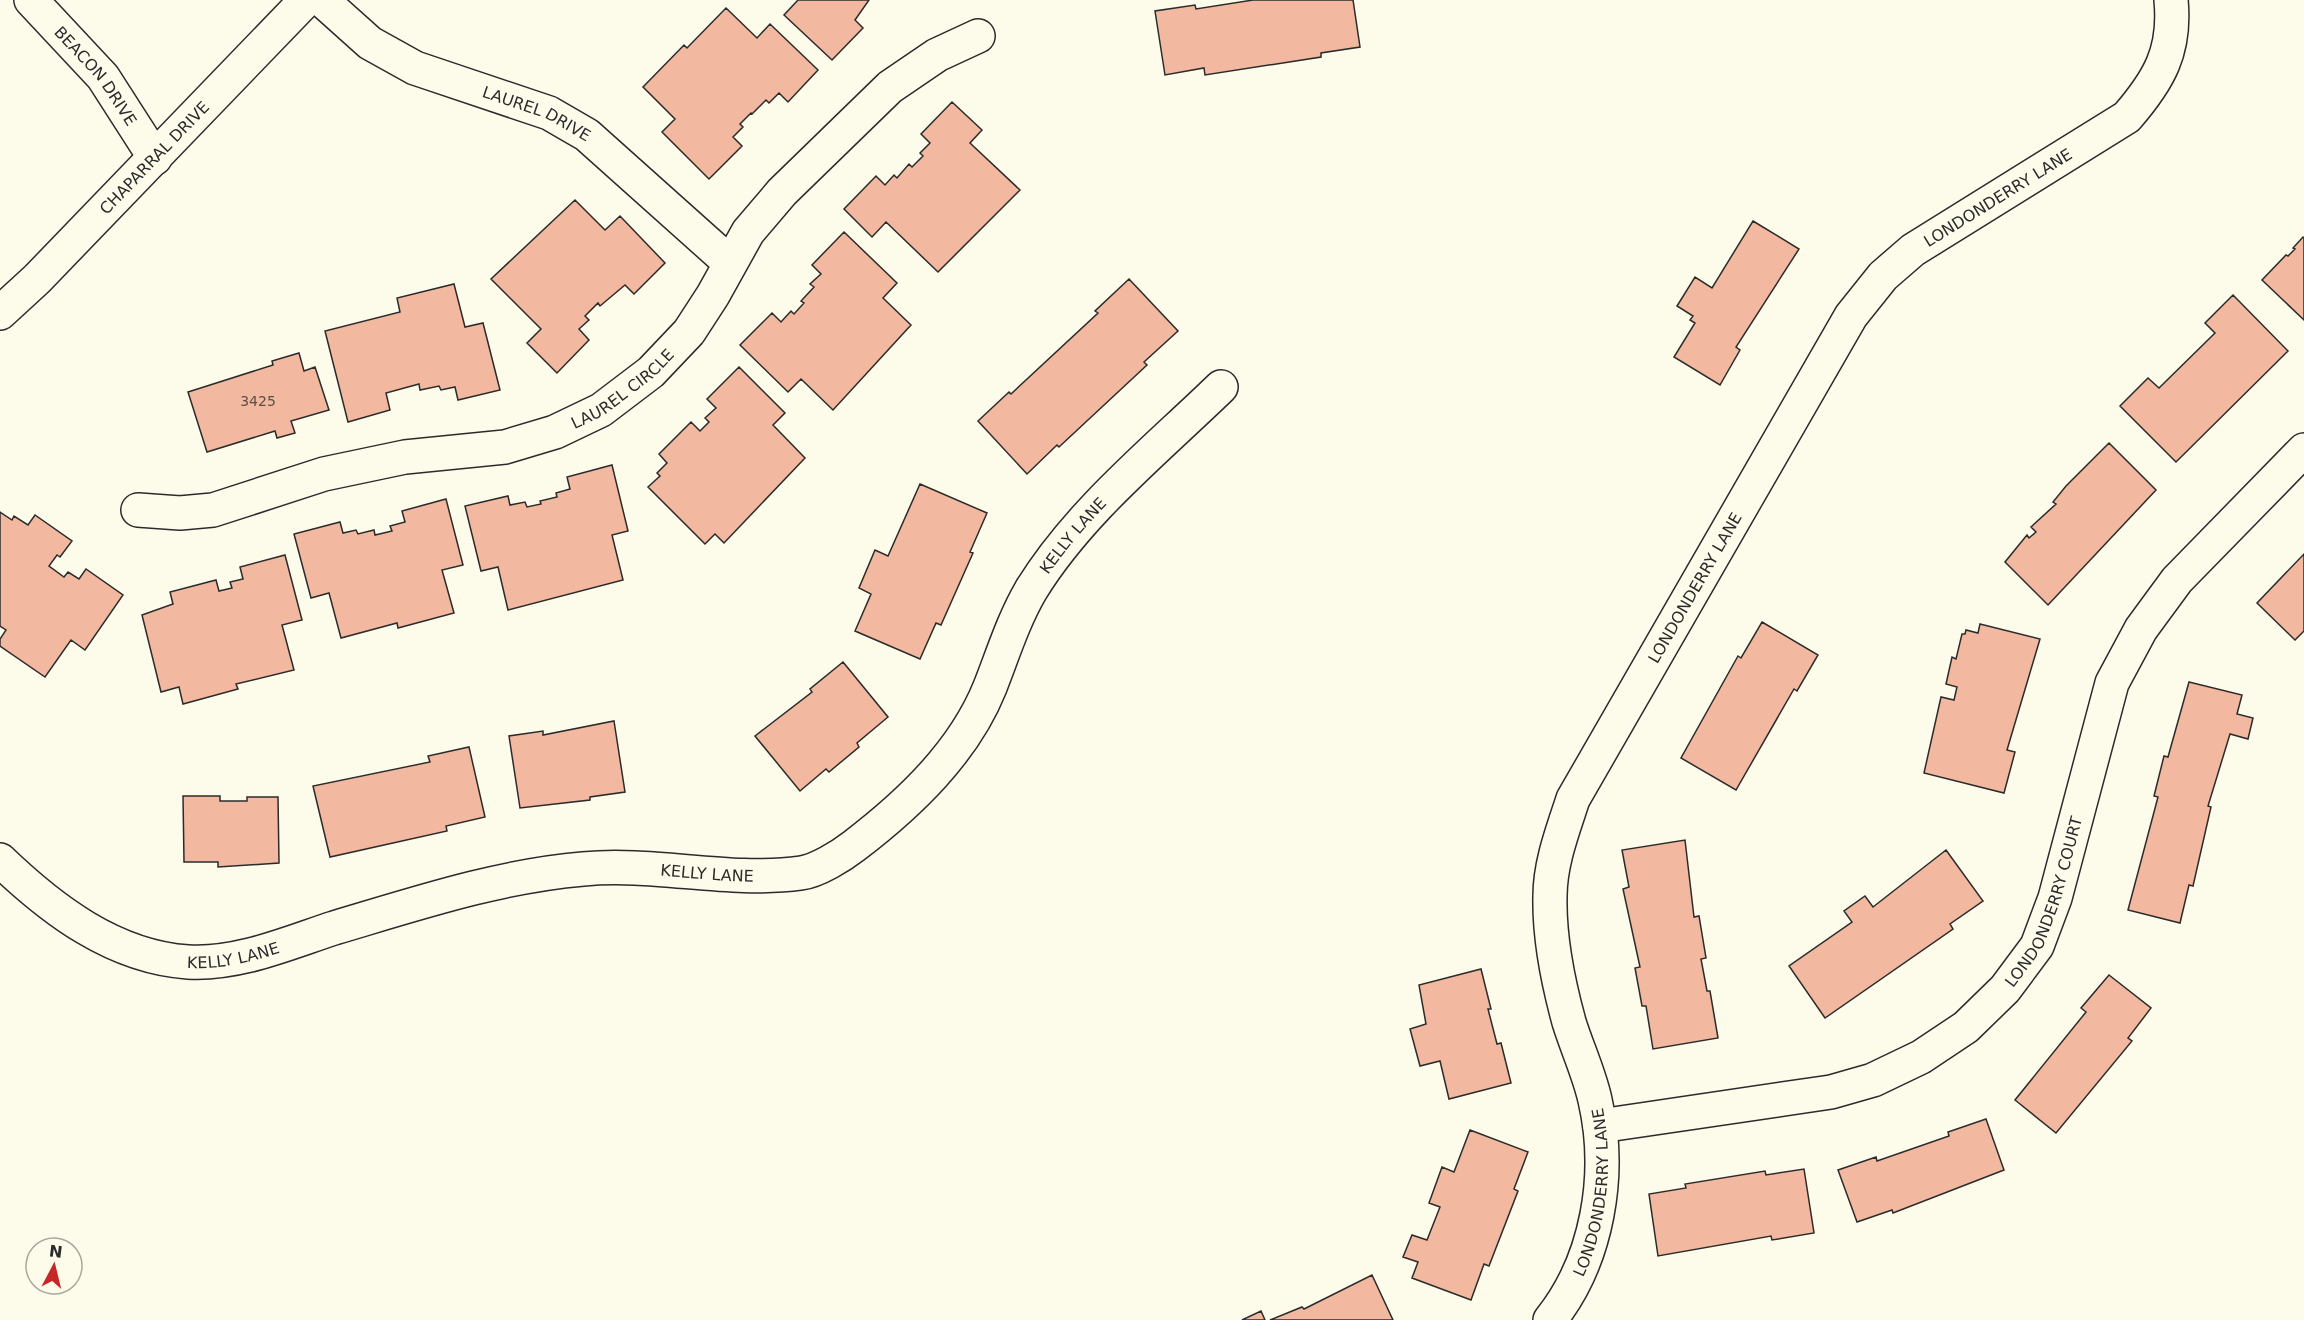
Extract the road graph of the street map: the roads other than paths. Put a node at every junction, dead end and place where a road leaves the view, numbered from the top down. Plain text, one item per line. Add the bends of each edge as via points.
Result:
1 (31, 0) edge
2 (306, 0) edge
3 (322, 0) edge
4 (2171, 0) edge
5 (978, 36) dead end
6 (155, 158) junction
7 (729, 262) junction
8 (0, 313) edge
9 (1221, 387) dead end
10 (2304, 450) edge
11 (138, 510) dead end
12 (0, 860) edge
13 (1600, 1126) junction
14 (1550, 1320) edge

1 - 6 street, BEACON DRIVE via 103,77
2 - 6 street, CHAPARRAL DRIVE
3 - 7 street, LAUREL DRIVE via 370,43 415,68 549,113 587,135
4 - 13 street, LONDONDERRY LANE via 2166,56 2153,87 2127,117 1913,250 1883,276 1851,316 1573,799 1555,856 1550,895 1555,959 1569,1023 1595,1098
5 - 7 street, LAUREL CIRCLE via 937,55 890,87 782,192
6 - 8 street, CHAPARRAL DRIVE
7 - 11 street, LAUREL CIRCLE via 689,332 651,372 601,410 555,432 506,447 405,457 324,474 213,510
9 - 12 street, KELLY LANE via 1065,542 1030,591 1004,644 989,690 964,733 926,783 891,818 849,850 805,873 585,868 407,906 238,958 193,962 134,952 78,924 36,895
10 - 13 street, LONDONDERRY COURT via 2177,580 2141,629 2112,683 2055,898 2037,946 1997,997 1966,1027 1922,1057 1873,1080 1831,1092
13 - 14 street, LONDONDERRY LANE via 1602,1179 1594,1229 1582,1267

